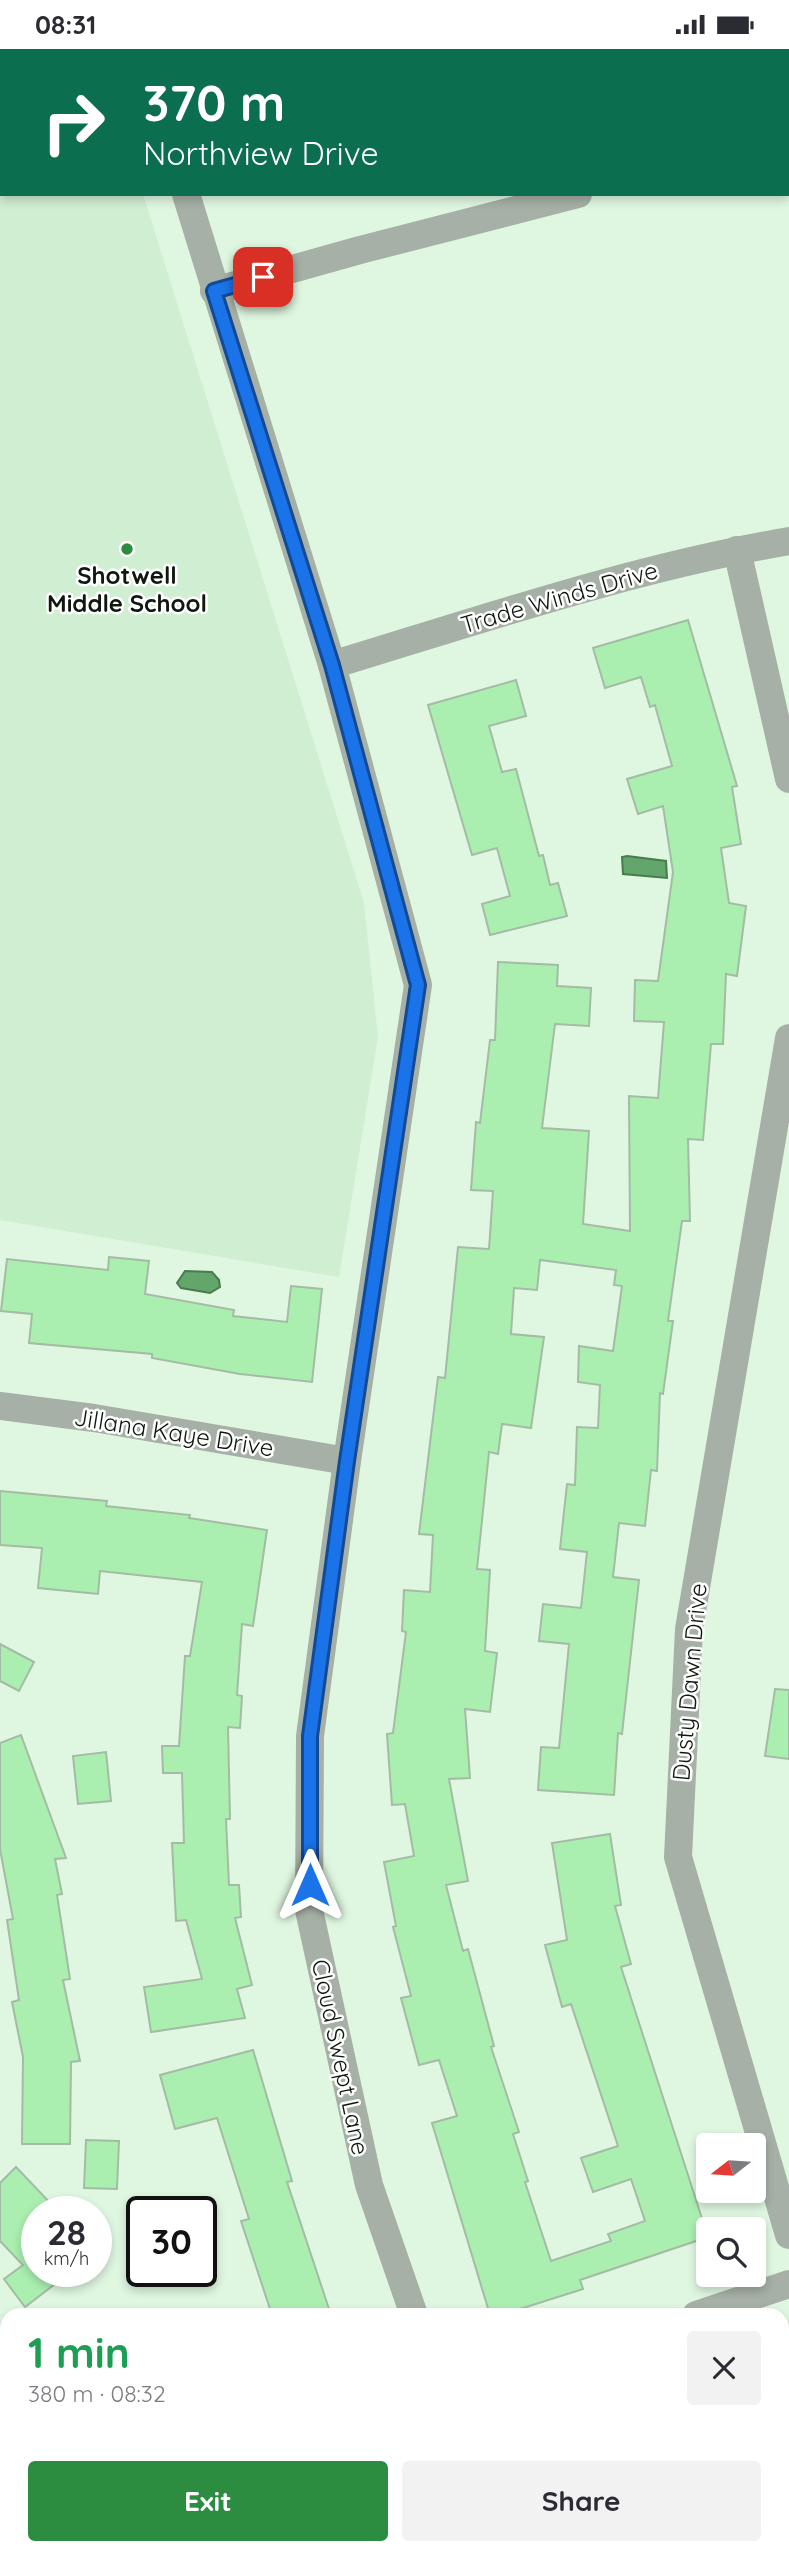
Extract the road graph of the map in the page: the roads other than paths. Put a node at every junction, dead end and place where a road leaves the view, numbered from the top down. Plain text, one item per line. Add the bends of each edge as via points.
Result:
1 (187, 196) edge
2 (570, 196) edge
3 (214, 291) junction
4 (789, 541) edge
5 (737, 550) junction
6 (332, 665) junction
7 (789, 779) edge
8 (789, 1038) edge
9 (0, 1406) edge
10 (347, 1461) junction
11 (789, 2235) edge
12 (789, 2284) edge
13 (412, 2308) edge
14 (717, 2308) edge

1 - 3 street, Cloud Swept Lane
2 - 3 street
3 - 6 street, Cloud Swept Lane
4 - 5 street, Trade Winds Drive
5 - 6 street, Trade Winds Drive via 541,601
5 - 7 street
6 - 10 street, Cloud Swept Lane via 418,985
8 - 11 street, Dusty Dawn Drive via 689,1629 678,1857
9 - 10 street, Jillana Kaye Drive
10 - 13 street, Cloud Swept Lane via 310,1736 309,1910 369,2185
12 - 14 street

